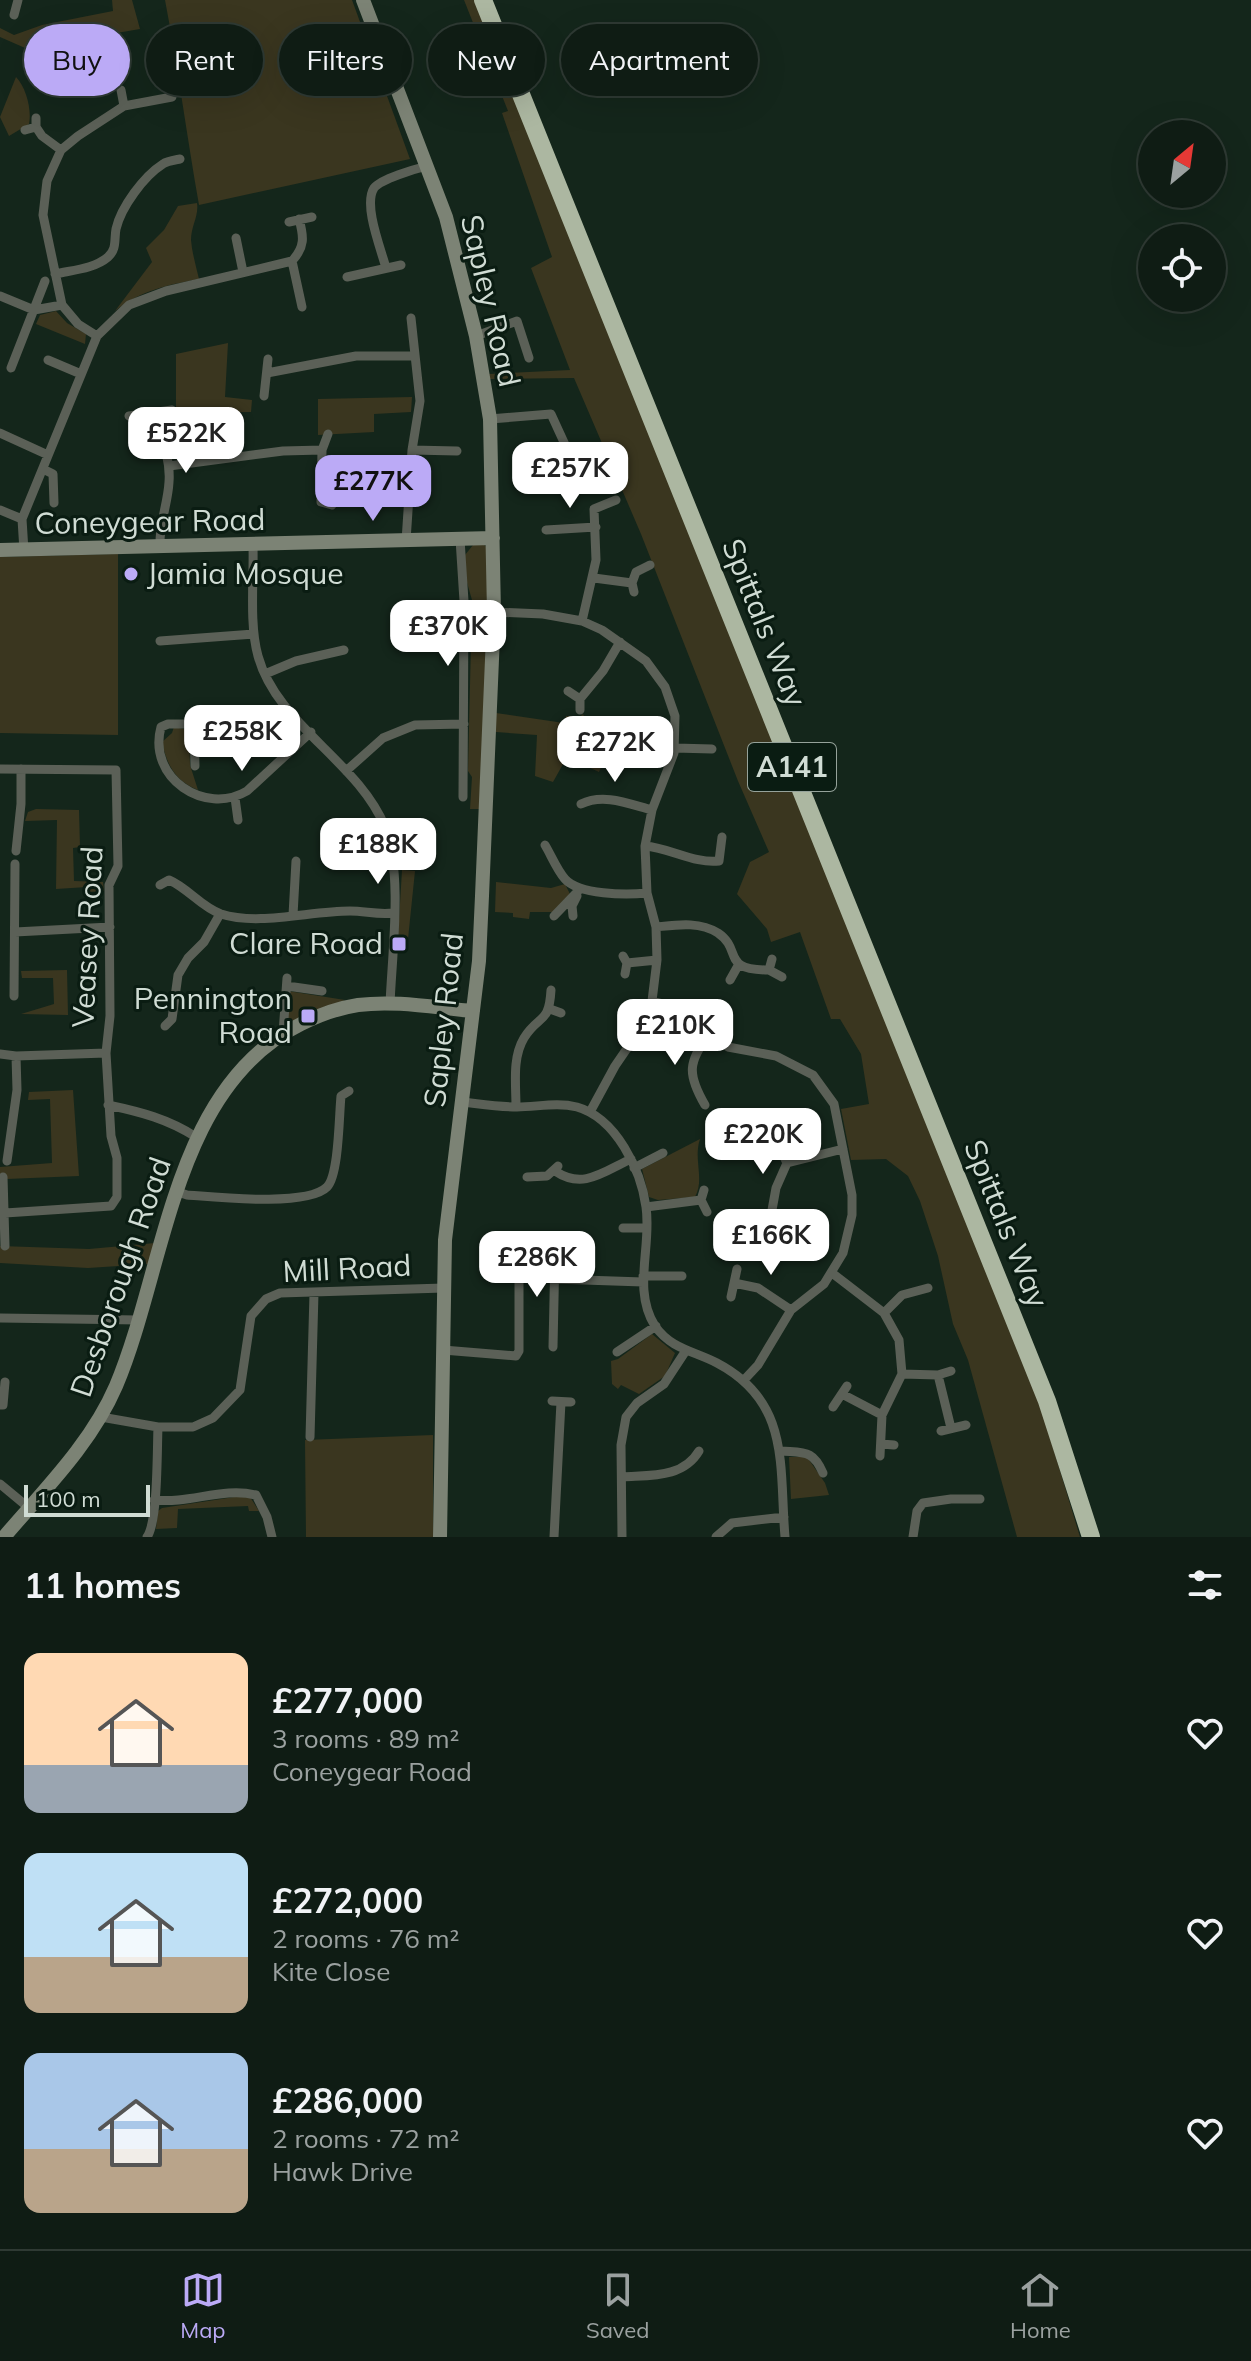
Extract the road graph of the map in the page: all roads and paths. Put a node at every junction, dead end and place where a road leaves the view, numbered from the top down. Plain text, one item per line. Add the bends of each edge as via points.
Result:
1 (18, 0) edge
2 (363, 0) edge
3 (483, 0) edge
4 (14, 15) dead end
5 (122, 96) edge
6 (172, 97) dead end
7 (124, 106) junction
8 (25, 130) dead end
9 (61, 150) junction
10 (180, 159) dead end
11 (427, 166) junction
12 (312, 217) dead end
13 (236, 238) dead end
14 (292, 261) junction
15 (401, 265) dead end
16 (386, 268) junction
17 (243, 272) junction
18 (55, 274) junction
19 (347, 277) dead end
20 (45, 281) dead end
21 (0, 296) edge
22 (62, 305) junction
23 (302, 307) dead end
24 (34, 310) junction
25 (411, 318) dead end
26 (97, 336) junction
27 (476, 336) junction
28 (414, 356) junction
29 (529, 358) dead end
30 (268, 359) dead end
31 (48, 360) dead end
32 (11, 368) dead end
33 (267, 373) junction
34 (81, 374) junction
35 (264, 396) dead end
36 (172, 410) dead end
37 (153, 413) junction
38 (129, 416) dead end
39 (490, 419) junction
40 (0, 433) edge
41 (328, 434) dead end
42 (322, 450) junction
43 (412, 450) junction
44 (457, 451) dead end
45 (48, 455) junction
46 (573, 462) dead end
47 (169, 466) junction
48 (43, 469) junction
49 (616, 500) dead end
50 (54, 503) dead end
51 (332, 505) dead end
52 (0, 510) edge
53 (22, 519) junction
54 (596, 527) junction
55 (546, 530) dead end
56 (493, 538) junction
57 (460, 539) junction
58 (406, 541) junction
59 (160, 546) junction
60 (253, 546) junction
61 (0, 550) edge
62 (24, 551) junction
63 (650, 565) dead end
64 (594, 578) junction
65 (494, 612) junction
66 (582, 621) junction
67 (254, 634) junction
68 (160, 641) dead end
69 (620, 642) junction
70 (344, 650) dead end
71 (265, 674) junction
72 (568, 691) dead end
73 (580, 699) junction
74 (580, 710) dead end
75 (464, 724) junction
76 (311, 732) junction
77 (675, 748) junction
78 (709, 748) dead end
79 (195, 766) dead end
80 (0, 769) edge
81 (21, 769) junction
82 (346, 771) junction
83 (594, 788) dead end
84 (463, 797) dead end
85 (235, 798) junction
86 (592, 799) junction
87 (581, 804) dead end
88 (652, 810) junction
89 (238, 820) dead end
90 (722, 837) dead end
91 (545, 845) dead end
92 (645, 846) junction
93 (16, 851) dead end
94 (296, 861) dead end
95 (15, 864) dead end
96 (160, 885) dead end
97 (580, 889) junction
98 (647, 893) junction
99 (393, 913) junction
100 (220, 914) junction
101 (293, 915) junction
102 (554, 916) dead end
103 (573, 916) dead end
104 (110, 927) junction
105 (656, 927) junction
106 (15, 932) junction
107 (772, 959) dead end
108 (657, 960) junction
109 (625, 964) dead end
110 (739, 964) junction
111 (769, 970) junction
112 (782, 977) dead end
113 (730, 980) dead end
114 (551, 990) dead end
115 (322, 991) dead end
116 (14, 996) dead end
117 (652, 1001) junction
118 (390, 1004) junction
119 (550, 1009) junction
120 (473, 1011) junction
121 (561, 1013) dead end
122 (165, 1026) dead end
123 (283, 1033) junction
124 (709, 1034) junction
125 (106, 1053) junction
126 (0, 1054) edge
127 (16, 1056) junction
128 (349, 1091) dead end
129 (698, 1100) dead end
130 (462, 1102) junction
131 (108, 1105) junction
132 (516, 1107) junction
133 (590, 1112) junction
134 (196, 1137) junction
135 (772, 1138) dead end
136 (843, 1149) junction
137 (663, 1153) dead end
138 (7, 1161) dead end
139 (787, 1163) junction
140 (632, 1164) junction
141 (3, 1177) dead end
142 (527, 1177) dead end
143 (178, 1192) junction
144 (646, 1207) junction
145 (707, 1212) dead end
146 (5, 1213) junction
147 (769, 1221) dead end
148 (623, 1228) dead end
149 (646, 1228) junction
150 (5, 1246) dead end
151 (519, 1249) dead end
152 (555, 1252) dead end
153 (737, 1269) dead end
154 (832, 1273) junction
155 (682, 1276) dead end
156 (554, 1279) junction
157 (643, 1279) junction
158 (734, 1283) junction
159 (444, 1288) junction
160 (928, 1288) dead end
161 (314, 1293) junction
162 (731, 1297) dead end
163 (791, 1310) junction
164 (884, 1313) junction
165 (0, 1318) edge
166 (139, 1320) junction
167 (656, 1326) junction
168 (553, 1347) dead end
169 (443, 1350) junction
170 (617, 1352) dead end
171 (685, 1352) junction
172 (951, 1371) dead end
173 (902, 1374) junction
174 (938, 1375) junction
175 (744, 1380) junction
176 (5, 1382) dead end
177 (562, 1402) dead end
178 (0, 1405) edge
179 (833, 1407) dead end
180 (882, 1415) junction
181 (101, 1417) junction
182 (966, 1425) dead end
183 (158, 1427) junction
184 (310, 1437) dead end
185 (881, 1444) junction
186 (894, 1445) dead end
187 (699, 1451) dead end
188 (781, 1451) junction
189 (880, 1456) dead end
190 (823, 1473) dead end
191 (623, 1477) junction
192 (0, 1484) edge
193 (980, 1499) dead end
194 (154, 1500) junction
195 (29, 1508) junction
196 (784, 1517) junction
197 (620, 1536) edge
198 (4, 1537) edge
199 (147, 1537) edge
200 (272, 1537) edge
201 (440, 1537) edge
202 (554, 1537) edge
203 (716, 1537) edge
204 (785, 1537) edge
205 (913, 1537) edge
206 (1091, 1537) edge

1 - 4 street
2 - 11 street, Sapley Road
3 - 206 highway, Spittals Way / A141 via 1047,1401
5 - 7 street
6 - 7 street
7 - 9 street
8 - 9 street via 36,122 42,136
9 - 18 street via 47,181 43,215
10 - 18 street via 163,164 133,193 110,256 96,265
11 - 16 street via 374,188 369,205
11 - 27 street, Sapley Road via 446,217
12 - 14 street via 294,220 304,237
13 - 17 street
14 - 17 street
14 - 23 street
15 - 16 street
16 - 19 street
17 - 26 street via 129,305
18 - 22 street
20 - 24 street
21 - 24 street
22 - 24 street
22 - 26 street
24 - 32 street
25 - 28 street
26 - 34 street
27 - 29 street via 517,321
27 - 39 street, Sapley Road
28 - 33 street via 356,356
28 - 43 street via 420,401
30 - 33 street
31 - 34 street
33 - 35 street
34 - 45 street
36 - 37 street
37 - 38 street
37 - 47 street
39 - 46 street via 552,410
39 - 56 street, Sapley Road
40 - 45 street
41 - 42 street
42 - 47 street
42 - 51 street via 321,502
43 - 44 street
43 - 58 street
45 - 48 street
47 - 59 street
48 - 50 street via 53,474
48 - 53 street
49 - 54 street via 594,509
52 - 53 street
53 - 62 street
54 - 55 street
54 - 64 street
56 - 57 street, Coneygear Road
56 - 65 street, Sapley Road
57 - 58 street, Coneygear Road
57 - 75 street
58 - 60 street, Coneygear Road
59 - 60 street, Coneygear Road
59 - 62 street, Coneygear Road
60 - 67 street
61 - 62 street, Coneygear Road
63 - 64 street via 636,572 633,588
64 - 66 street
65 - 66 street
65 - 120 street, Sapley Road
66 - 69 street
67 - 68 street
67 - 71 street
69 - 73 street
69 - 77 street via 646,661 665,687 675,716
70 - 71 street
71 - 76 street via 286,709
72 - 73 street
73 - 74 street
75 - 82 street via 415,725 383,738
75 - 84 street
76 - 82 street
76 - 85 street
77 - 78 street
77 - 88 street
79 - 85 street via 190,724 161,727 161,761 170,779 202,796
80 - 81 street
81 - 93 street
81 - 104 street, Veasey Road via 116,770 118,866 109,885
82 - 99 street via 384,826 395,865
83 - 86 street
85 - 89 street
86 - 87 street
86 - 88 street
88 - 92 street
90 - 92 street via 719,861
91 - 97 street via 565,880
92 - 98 street
94 - 101 street
95 - 106 street
96 - 100 street via 169,880 184,886
97 - 98 street
97 - 102 street
97 - 103 street
98 - 105 street
99 - 101 street
99 - 118 street
100 - 101 street via 252,919
100 - 122 street via 178,975 172,1019
104 - 106 street
104 - 125 street, Veasey Road
105 - 108 street
105 - 110 street via 706,928 720,935
106 - 116 street
107 - 111 street
108 - 109 street
108 - 117 street
110 - 111 street
110 - 113 street
111 - 112 street
114 - 119 street
115 - 123 street via 287,982
117 - 124 street via 689,1016
117 - 133 street
118 - 120 street, Desborough Road
118 - 123 street, Desborough Road via 341,1008
119 - 121 street
119 - 132 street via 524,1037 515,1061
120 - 130 street, Sapley Road
123 - 134 street, Desborough Road via 245,1062
124 - 129 street via 691,1067
124 - 136 street via 728,1047 776,1056 813,1075 834,1104
125 - 127 street
125 - 131 street, Veasey Road
126 - 127 street
127 - 138 street
128 - 143 street via 341,1096 328,1187 279,1200
130 - 132 street
130 - 159 street, Sapley Road
131 - 134 street via 152,1115
131 - 146 street, Veasey Road via 117,1158 117,1197 111,1206
132 - 133 street via 560,1105
133 - 140 street via 626,1148
134 - 143 street, Desborough Road
135 - 139 street
136 - 139 street
136 - 154 street via 852,1215
137 - 140 street
139 - 147 street
140 - 142 street via 586,1181 565,1178 556,1168 547,1176
140 - 144 street
141 - 146 street
143 - 166 street, Desborough Road
144 - 145 street via 702,1195
144 - 149 street
146 - 150 street
148 - 149 street
149 - 157 street
151 - 169 street via 516,1356
152 - 156 street
153 - 158 street
154 - 163 street
154 - 164 street
155 - 157 street
156 - 157 street
156 - 168 street
157 - 167 street
158 - 162 street
158 - 163 street via 759,1284
159 - 161 street, Mill Road
159 - 169 street, Sapley Road
160 - 164 street via 902,1295
161 - 183 street, Mill Road via 280,1293 257,1307 248,1325 240,1390 213,1418 193,1427
161 - 184 street
163 - 175 street
164 - 173 street via 899,1340
165 - 166 street
166 - 181 street, Desborough Road
167 - 170 street
167 - 171 street
169 - 201 street, Sapley Road
171 - 175 street
171 - 191 street via 659,1390 626,1417
172 - 174 street
173 - 174 street
173 - 180 street
174 - 182 street via 946,1429
175 - 188 street via 763,1400
176 - 178 street
177 - 202 street
179 - 180 street via 845,1390
180 - 185 street
181 - 183 street, Mill Road
181 - 195 street, Desborough Road
183 - 194 street
185 - 186 street
185 - 189 street
187 - 191 street via 691,1464 676,1472
188 - 190 street via 808,1453
188 - 196 street
191 - 197 street
192 - 195 street
193 - 205 street via 923,1503
194 - 199 street
194 - 200 street via 176,1503 238,1491 256,1495
195 - 198 street, Desborough Road
196 - 203 street via 732,1523
196 - 204 street

